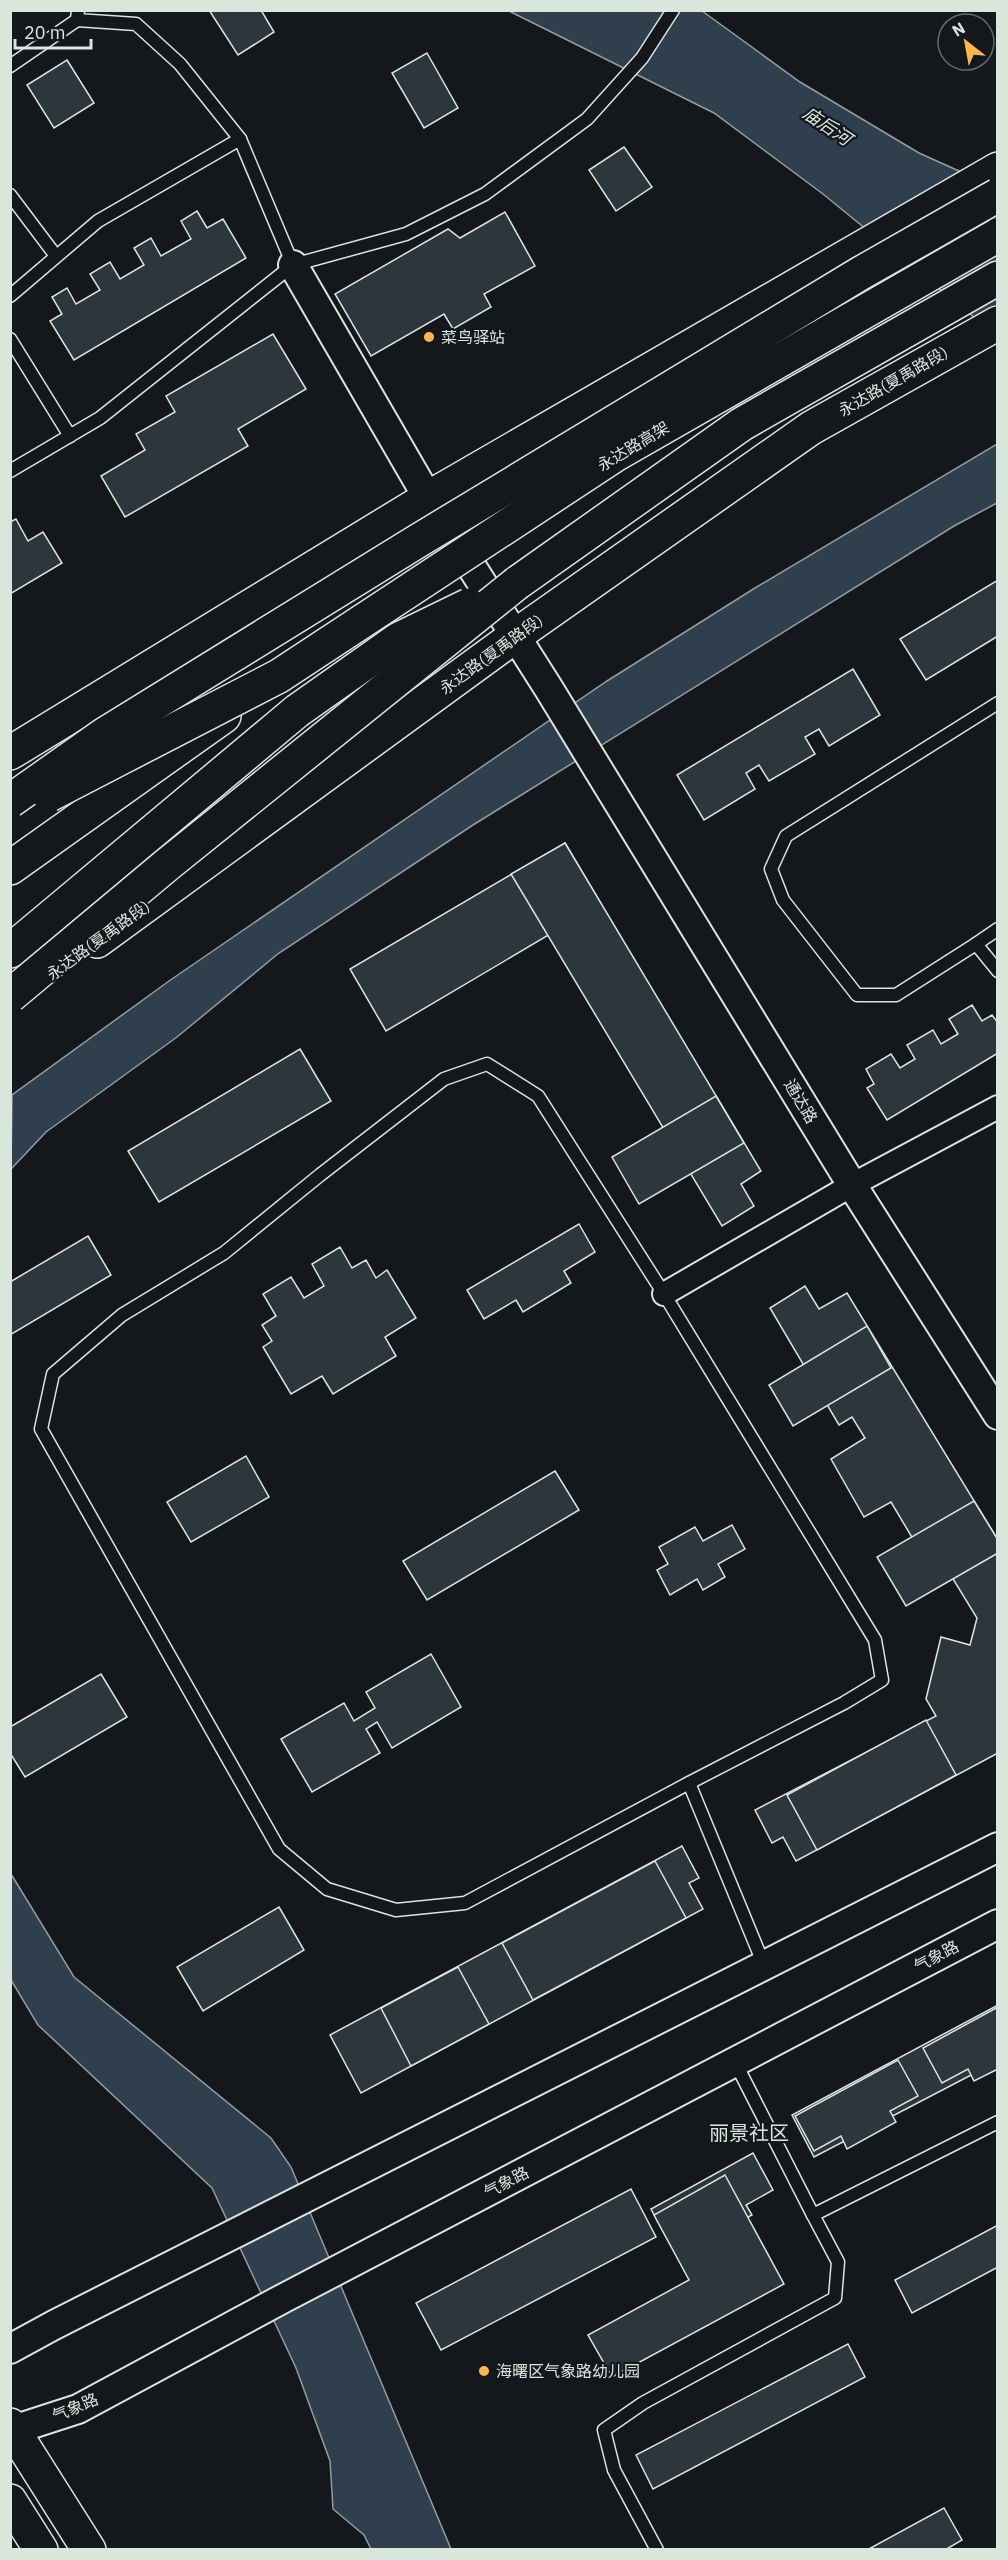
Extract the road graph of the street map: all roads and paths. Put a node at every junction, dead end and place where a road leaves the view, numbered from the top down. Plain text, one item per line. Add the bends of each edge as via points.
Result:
1 (673, 10) edge
2 (77, 15) edge
3 (10, 66) edge
4 (240, 139) junction
5 (998, 169) edge
6 (10, 195) edge
7 (998, 195) edge
8 (998, 214) edge
9 (998, 235) edge
10 (56, 256) junction
11 (293, 265) junction
12 (998, 278) edge
13 (10, 296) edge
14 (993, 325) edge
15 (10, 339) edge
16 (70, 436) junction
17 (10, 471) edge
18 (428, 498) junction
19 (457, 544) junction
20 (517, 583) junction
21 (515, 636) junction
22 (279, 676) junction
23 (998, 703) edge
24 (10, 753) edge
25 (10, 801) edge
26 (10, 814) edge
27 (10, 867) edge
28 (998, 929) edge
29 (976, 944) junction
30 (10, 951) edge
31 (998, 971) edge
32 (10, 996) edge
33 (10, 1004) edge
34 (998, 1107) edge
35 (852, 1185) junction
36 (664, 1294) junction
37 (998, 1415) edge
38 (689, 1783) junction
39 (998, 1847) edge
40 (998, 1923) edge
41 (764, 1965) junction
42 (735, 2062) junction
43 (998, 2122) edge
44 (813, 2215) junction
45 (10, 2349) edge
46 (12, 2429) edge
47 (10, 2501) edge
48 (41, 2550) edge
49 (89, 2550) edge
50 (657, 2550) edge

1 - 11 lane via 642,58 587,119 485,194 406,234
2 - 3 lane
2 - 4 lane via 136,24 180,64
4 - 10 lane via 98,221
4 - 11 lane
5 - 18 main road
6 - 10 lane
7 - 25 main road, bridge via 861,273 406,548 105,734
8 - 19 main road via 816,316
9 - 22 main road, 永达路高架, bridge via 615,455
10 - 13 lane
11 - 16 lane via 100,418
11 - 18 street, 通达路
12 - 20 main road via 742,424
14 - 21 main road, 永达路(夏禹路段) via 811,428
15 - 16 lane
16 - 17 lane
18 - 19 street, 通达路
18 - 24 main road
19 - 21 street, 通达路
19 - 27 main road
20 - 30 main road, bridge via 399,639 297,711
20 - 32 main road, bridge
21 - 33 main road, 永达路(夏禹路段)
21 - 35 street, 通达路
22 - 26 main road, bridge
22 - 27 main road, bridge
23 - 29 lane via 786,836 771,869 783,900 857,994 896,995
28 - 29 lane
29 - 31 lane
34 - 35 street
35 - 36 street
35 - 37 street, 通达路
36 - 38 lane via 875,1640 882,1680 844,1704
36 - 38 lane via 538,1096 487,1064 444,1079 224,1253 122,1315 53,1374 41,1430 279,1848 327,1889 396,1910 465,1903
38 - 41 lane
39 - 41 street
40 - 42 street, 气象路
41 - 45 street
42 - 44 lane
42 - 46 street, 气象路 via 78,2409
43 - 44 lane
44 - 50 lane via 838,2262 835,2298 644,2403 604,2430 614,2470
46 - 49 main road
47 - 48 main road

